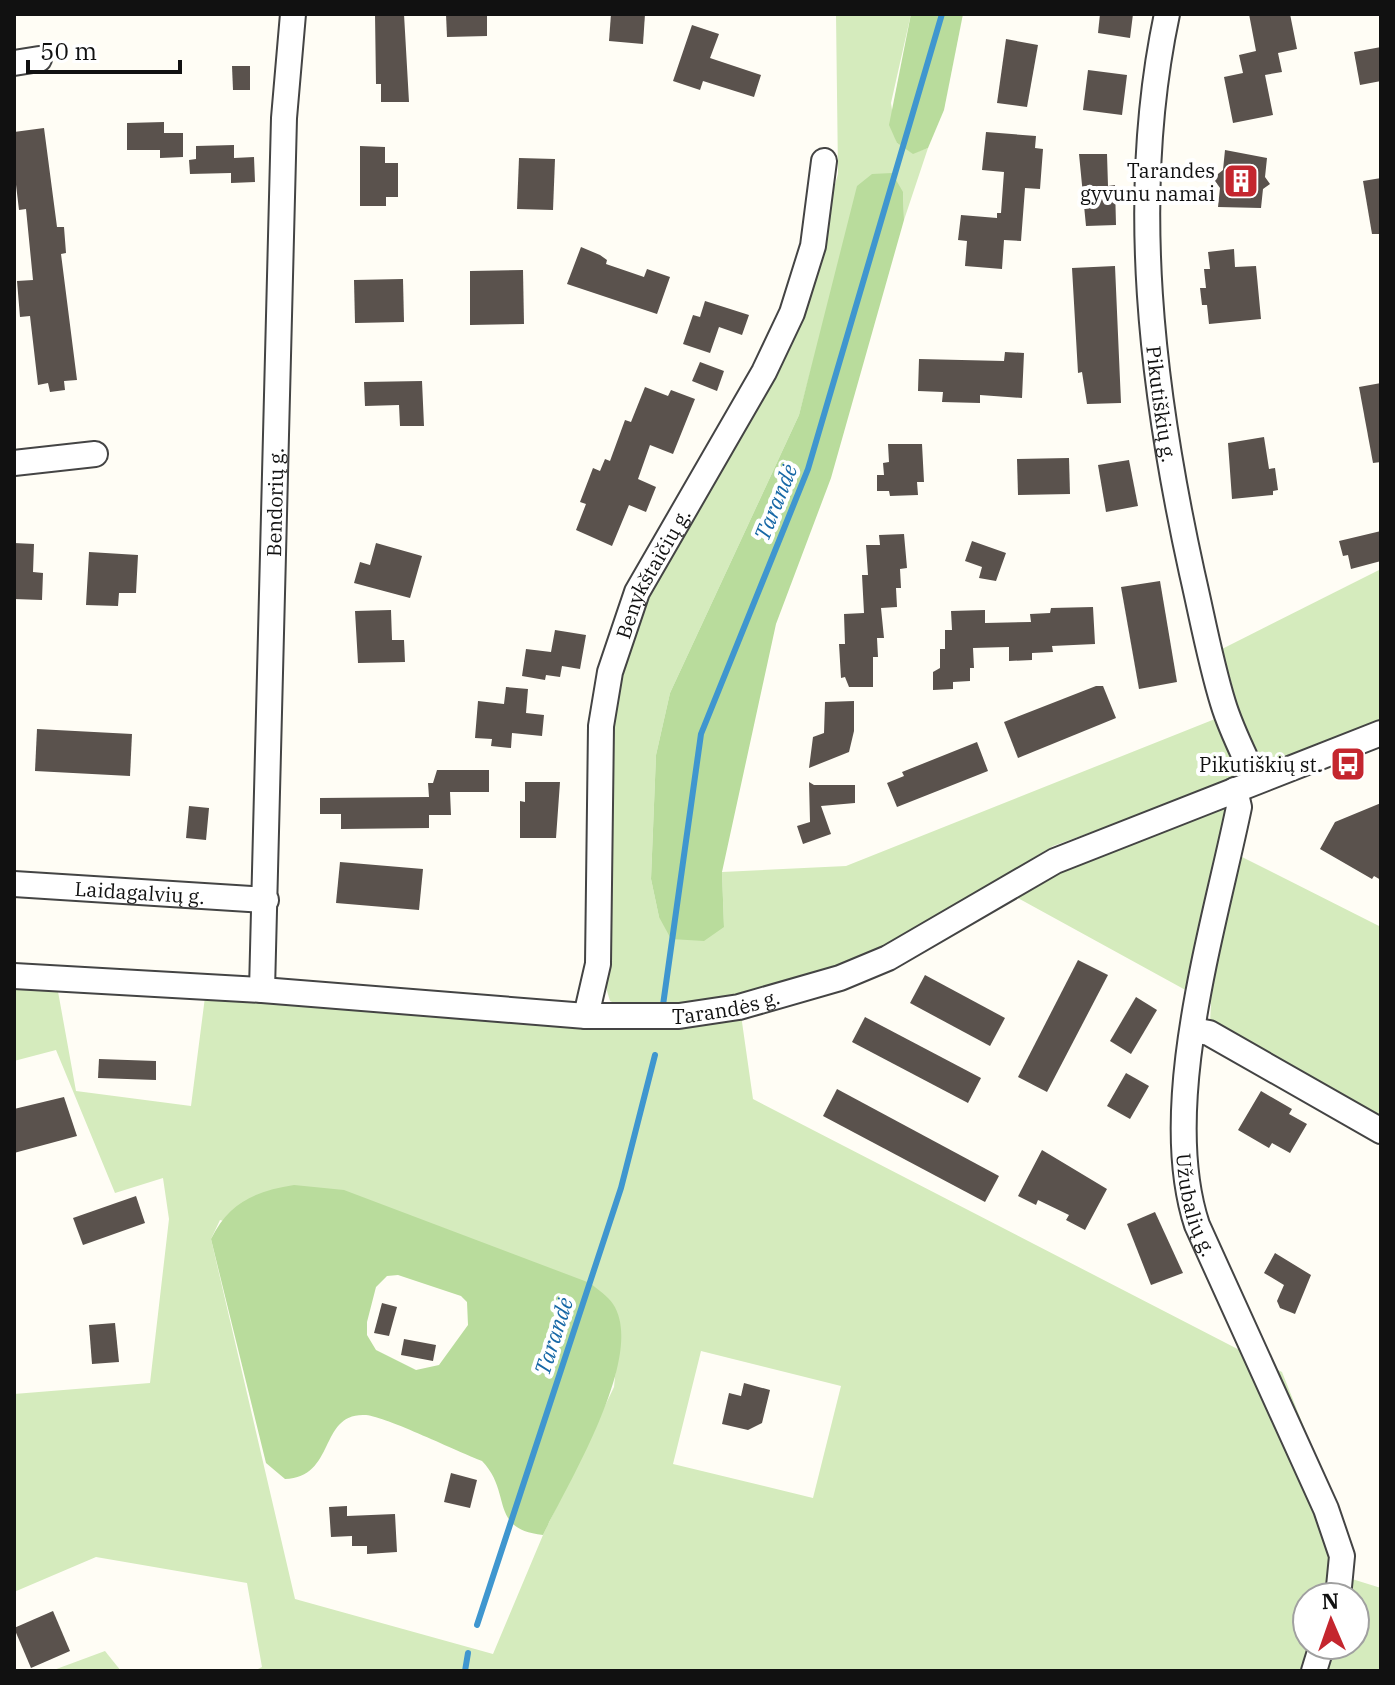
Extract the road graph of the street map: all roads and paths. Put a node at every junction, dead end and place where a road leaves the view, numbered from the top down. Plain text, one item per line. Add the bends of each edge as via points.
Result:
1 (293, 14) edge
2 (1167, 14) edge
3 (39, 59) dead end
4 (14, 63) edge
5 (824, 161) dead end
6 (95, 454) dead end
7 (14, 463) edge
8 (1381, 733) edge
9 (1245, 786) junction
10 (14, 884) edge
11 (266, 900) junction
12 (14, 976) edge
13 (262, 990) junction
14 (586, 1016) junction
15 (1193, 1030) junction
16 (1381, 1131) edge
17 (1340, 1581) edge

1 - 11 street, Bendorių g. via 284,118
2 - 9 street, Pikutiškių g. via 1148,144 1151,314 1167,461
3 - 4 street
5 - 14 street, Benykštaičių g. via 813,246 792,313 764,372 637,592 610,672 601,726 598,964
6 - 7 street
8 - 9 street, Tarandės g.
9 - 14 street, Tarandės g. via 1055,861 888,958 840,978 739,1007 679,1016
9 - 15 street, Užubalių g.
10 - 11 street, Laidagalvių g.
11 - 13 street, Bendorių g.
12 - 13 street, Tarandės g.
13 - 14 street, Tarandės g.
15 - 16 street via 1209,1033
15 - 17 street, Užubalių g. via 1184,1095 1189,1202 1326,1509 1342,1556

